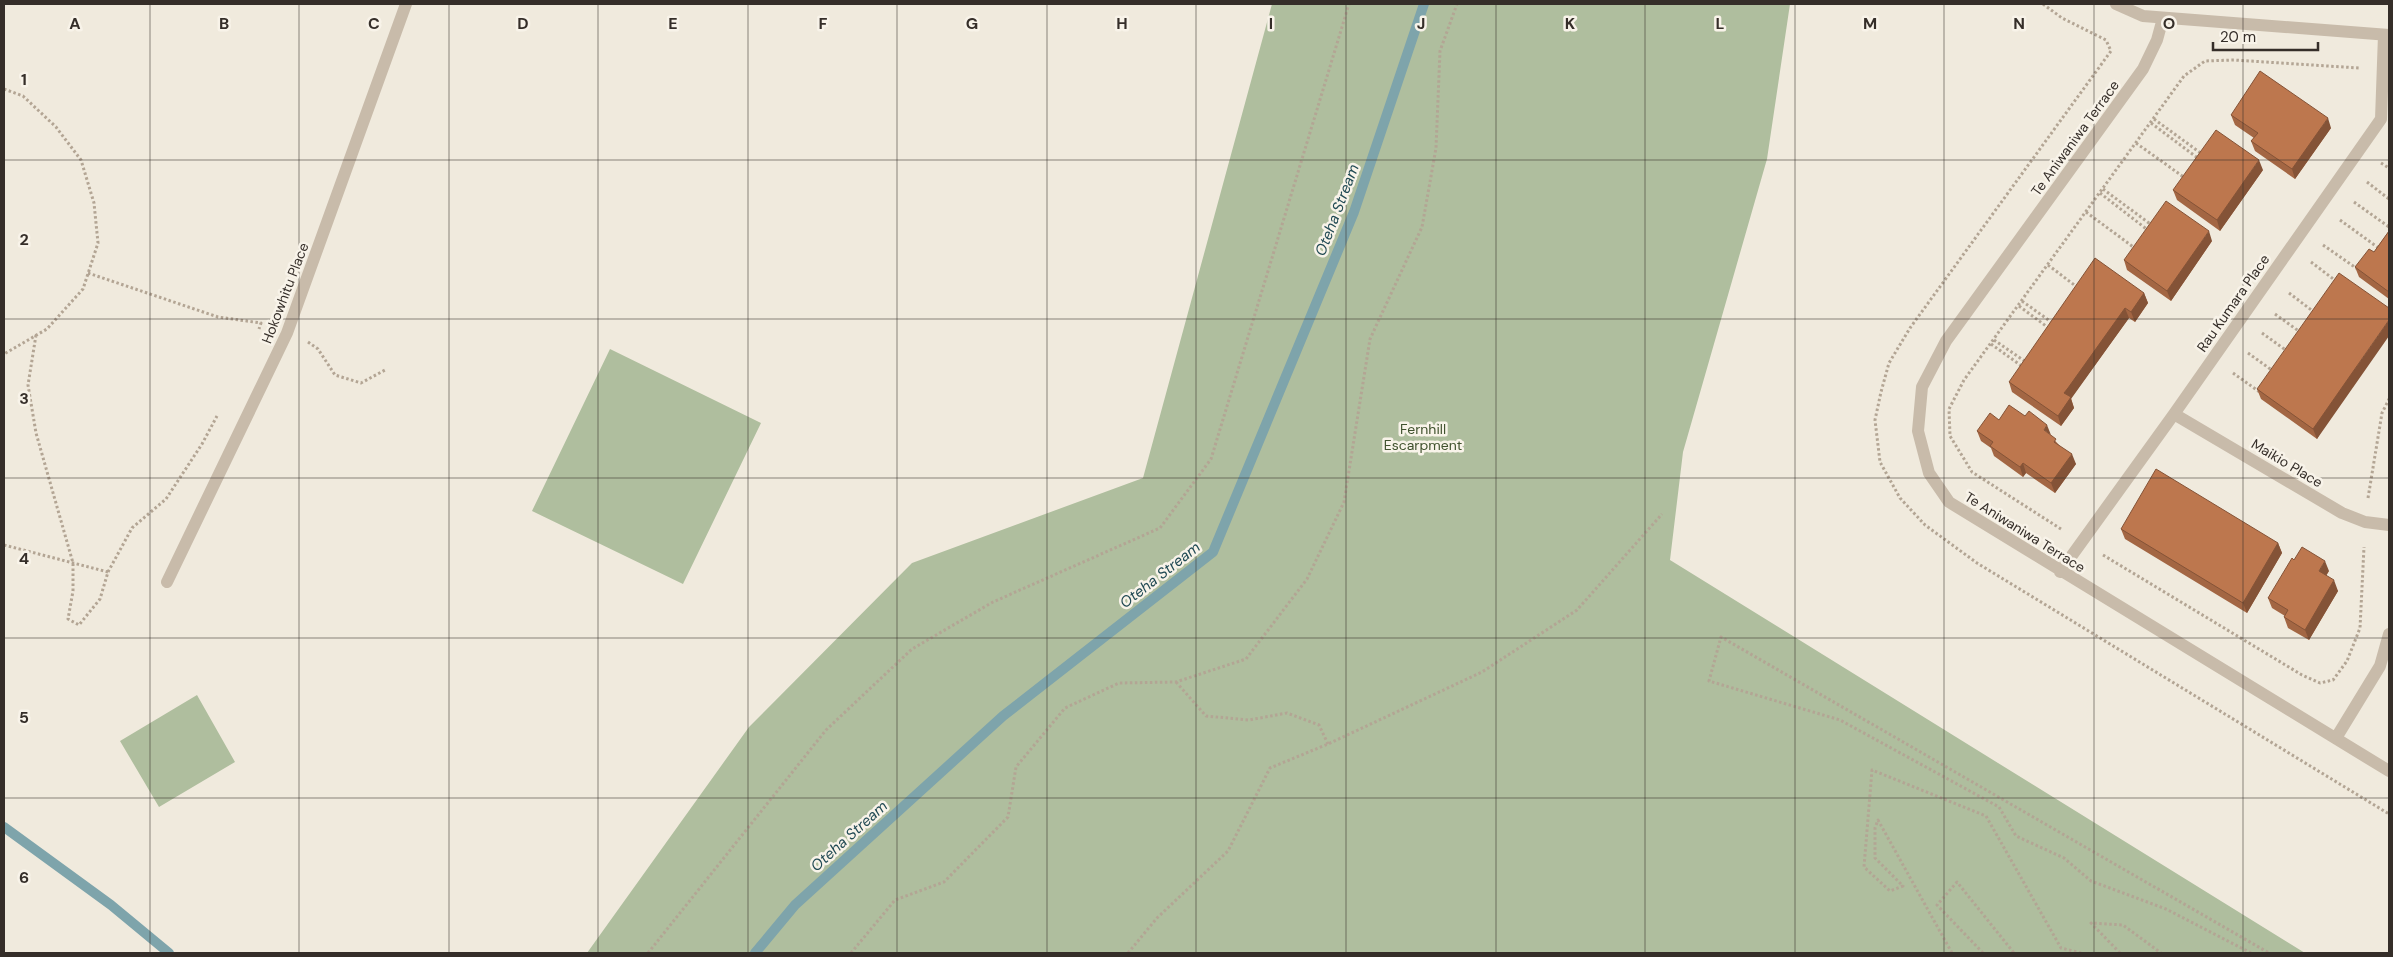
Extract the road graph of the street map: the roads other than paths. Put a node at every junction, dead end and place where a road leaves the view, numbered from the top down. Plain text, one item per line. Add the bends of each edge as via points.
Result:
1 (406, 4) edge
2 (2116, 4) edge
3 (2163, 18) junction
4 (2387, 35) edge
5 (2174, 414) junction
6 (2389, 524) edge
7 (2060, 572) junction
8 (167, 582) dead end
9 (2389, 634) edge
10 (2336, 738) junction
11 (2389, 772) edge

1 - 8 street, Hokowhitu Place via 287,333
2 - 3 street via 2143,16
3 - 4 street
3 - 7 street, Te Aniwaniwa Terrace via 2143,69 1946,341 1922,387 1918,431 1928,473 1949,502
4 - 5 street, Rau Kumara Place via 2380,119
5 - 6 street, Maikio Place via 2342,513 2365,522
5 - 7 street, Rau Kumara Place
7 - 10 street, Te Aniwaniwa Terrace
9 - 10 street via 2380,666
10 - 11 street, Te Aniwaniwa Terrace

